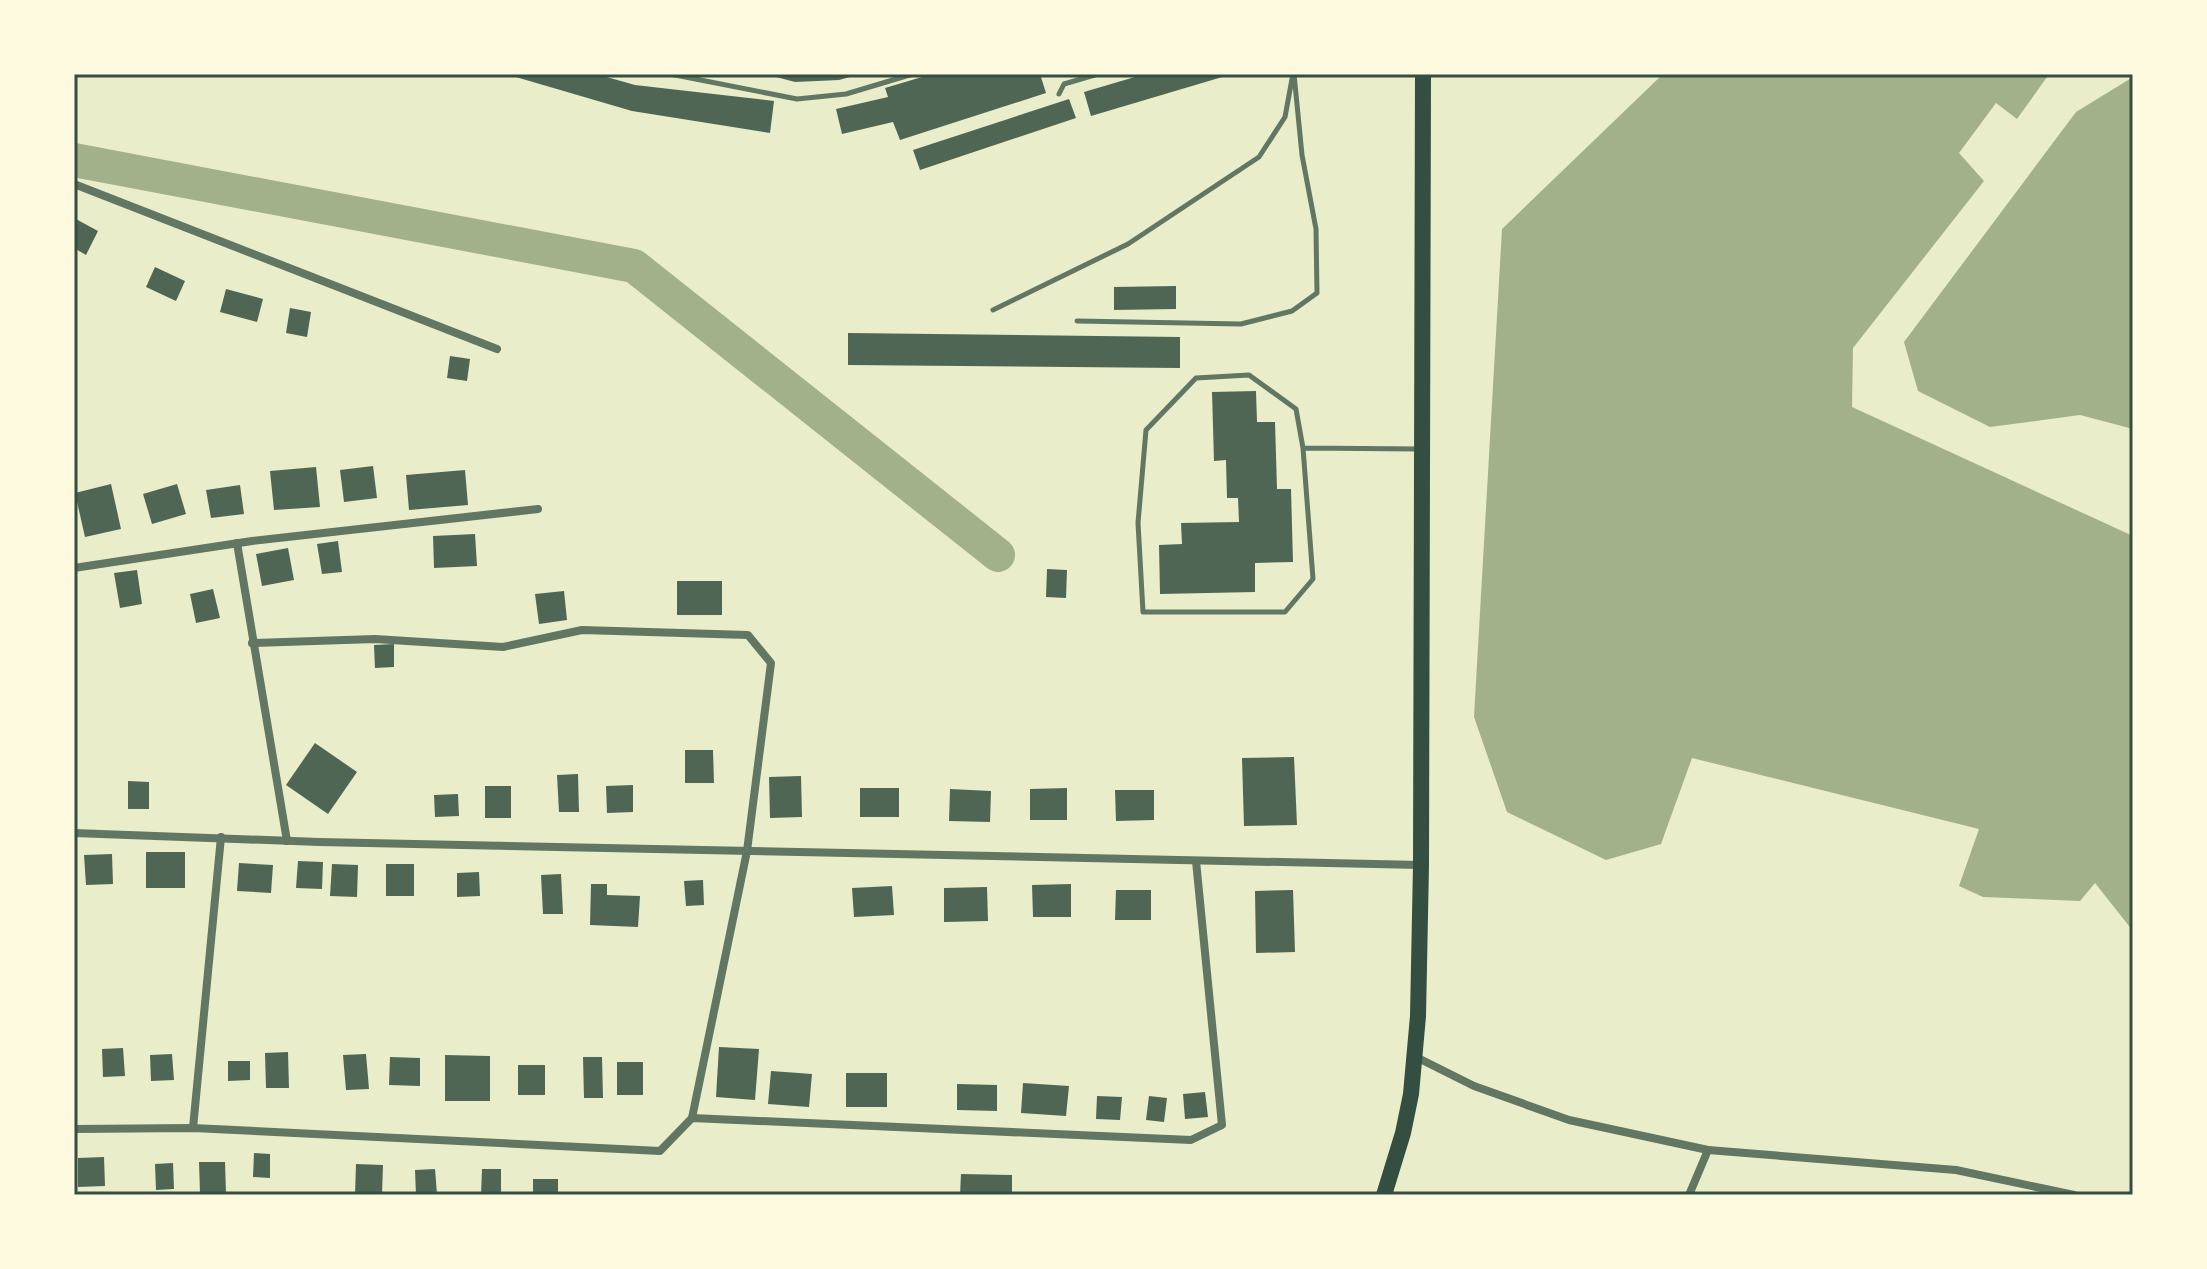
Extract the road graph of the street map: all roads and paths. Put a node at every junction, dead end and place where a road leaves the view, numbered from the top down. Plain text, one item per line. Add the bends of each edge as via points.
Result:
1 (670, 74) edge
2 (913, 74) edge
3 (1098, 74) edge
4 (1294, 74) edge
5 (1423, 74) edge
6 (1059, 94) dead end
7 (74, 184) edge
8 (993, 310) dead end
9 (1077, 321) dead end
10 (497, 349) dead end
11 (1303, 448) junction
12 (1423, 449) junction
13 (538, 509) dead end
14 (237, 543) junction
15 (74, 568) edge
16 (252, 643) junction
17 (74, 833) edge
18 (221, 837) junction
19 (287, 841) junction
20 (747, 851) junction
21 (1196, 861) junction
22 (1421, 865) junction
23 (1416, 1057) junction
24 (692, 1118) junction
25 (193, 1128) junction
26 (74, 1129) edge
27 (1708, 1150) junction
28 (1384, 1195) edge
29 (1689, 1195) edge
30 (2074, 1195) edge

1 - 2 lane via 797,99 846,94
3 - 6 lane via 1064,84
4 - 8 lane via 1285,117 1259,157 1128,244
4 - 9 lane via 1316,229 1317,293 1292,311 1241,324
5 - 12 main road
7 - 10 street
11 - 11 lane via 1296,409 1249,375 1196,378 1186,388 1146,430 1138,523 1143,612 1285,612 1313,579
11 - 12 lane
12 - 22 main road
13 - 14 street
14 - 15 street
14 - 16 street
16 - 19 street
16 - 20 street via 375,639 503,647 582,630 748,635 771,663
17 - 18 street
18 - 19 street
18 - 25 street
19 - 20 street
20 - 21 street
20 - 24 street
21 - 22 street
21 - 24 street via 1222,1125 1191,1140
22 - 23 main road
23 - 27 street via 1474,1086 1569,1120
23 - 28 main road via 1403,1133
24 - 25 street via 660,1151
25 - 26 street
27 - 29 street
27 - 30 street via 1956,1170

